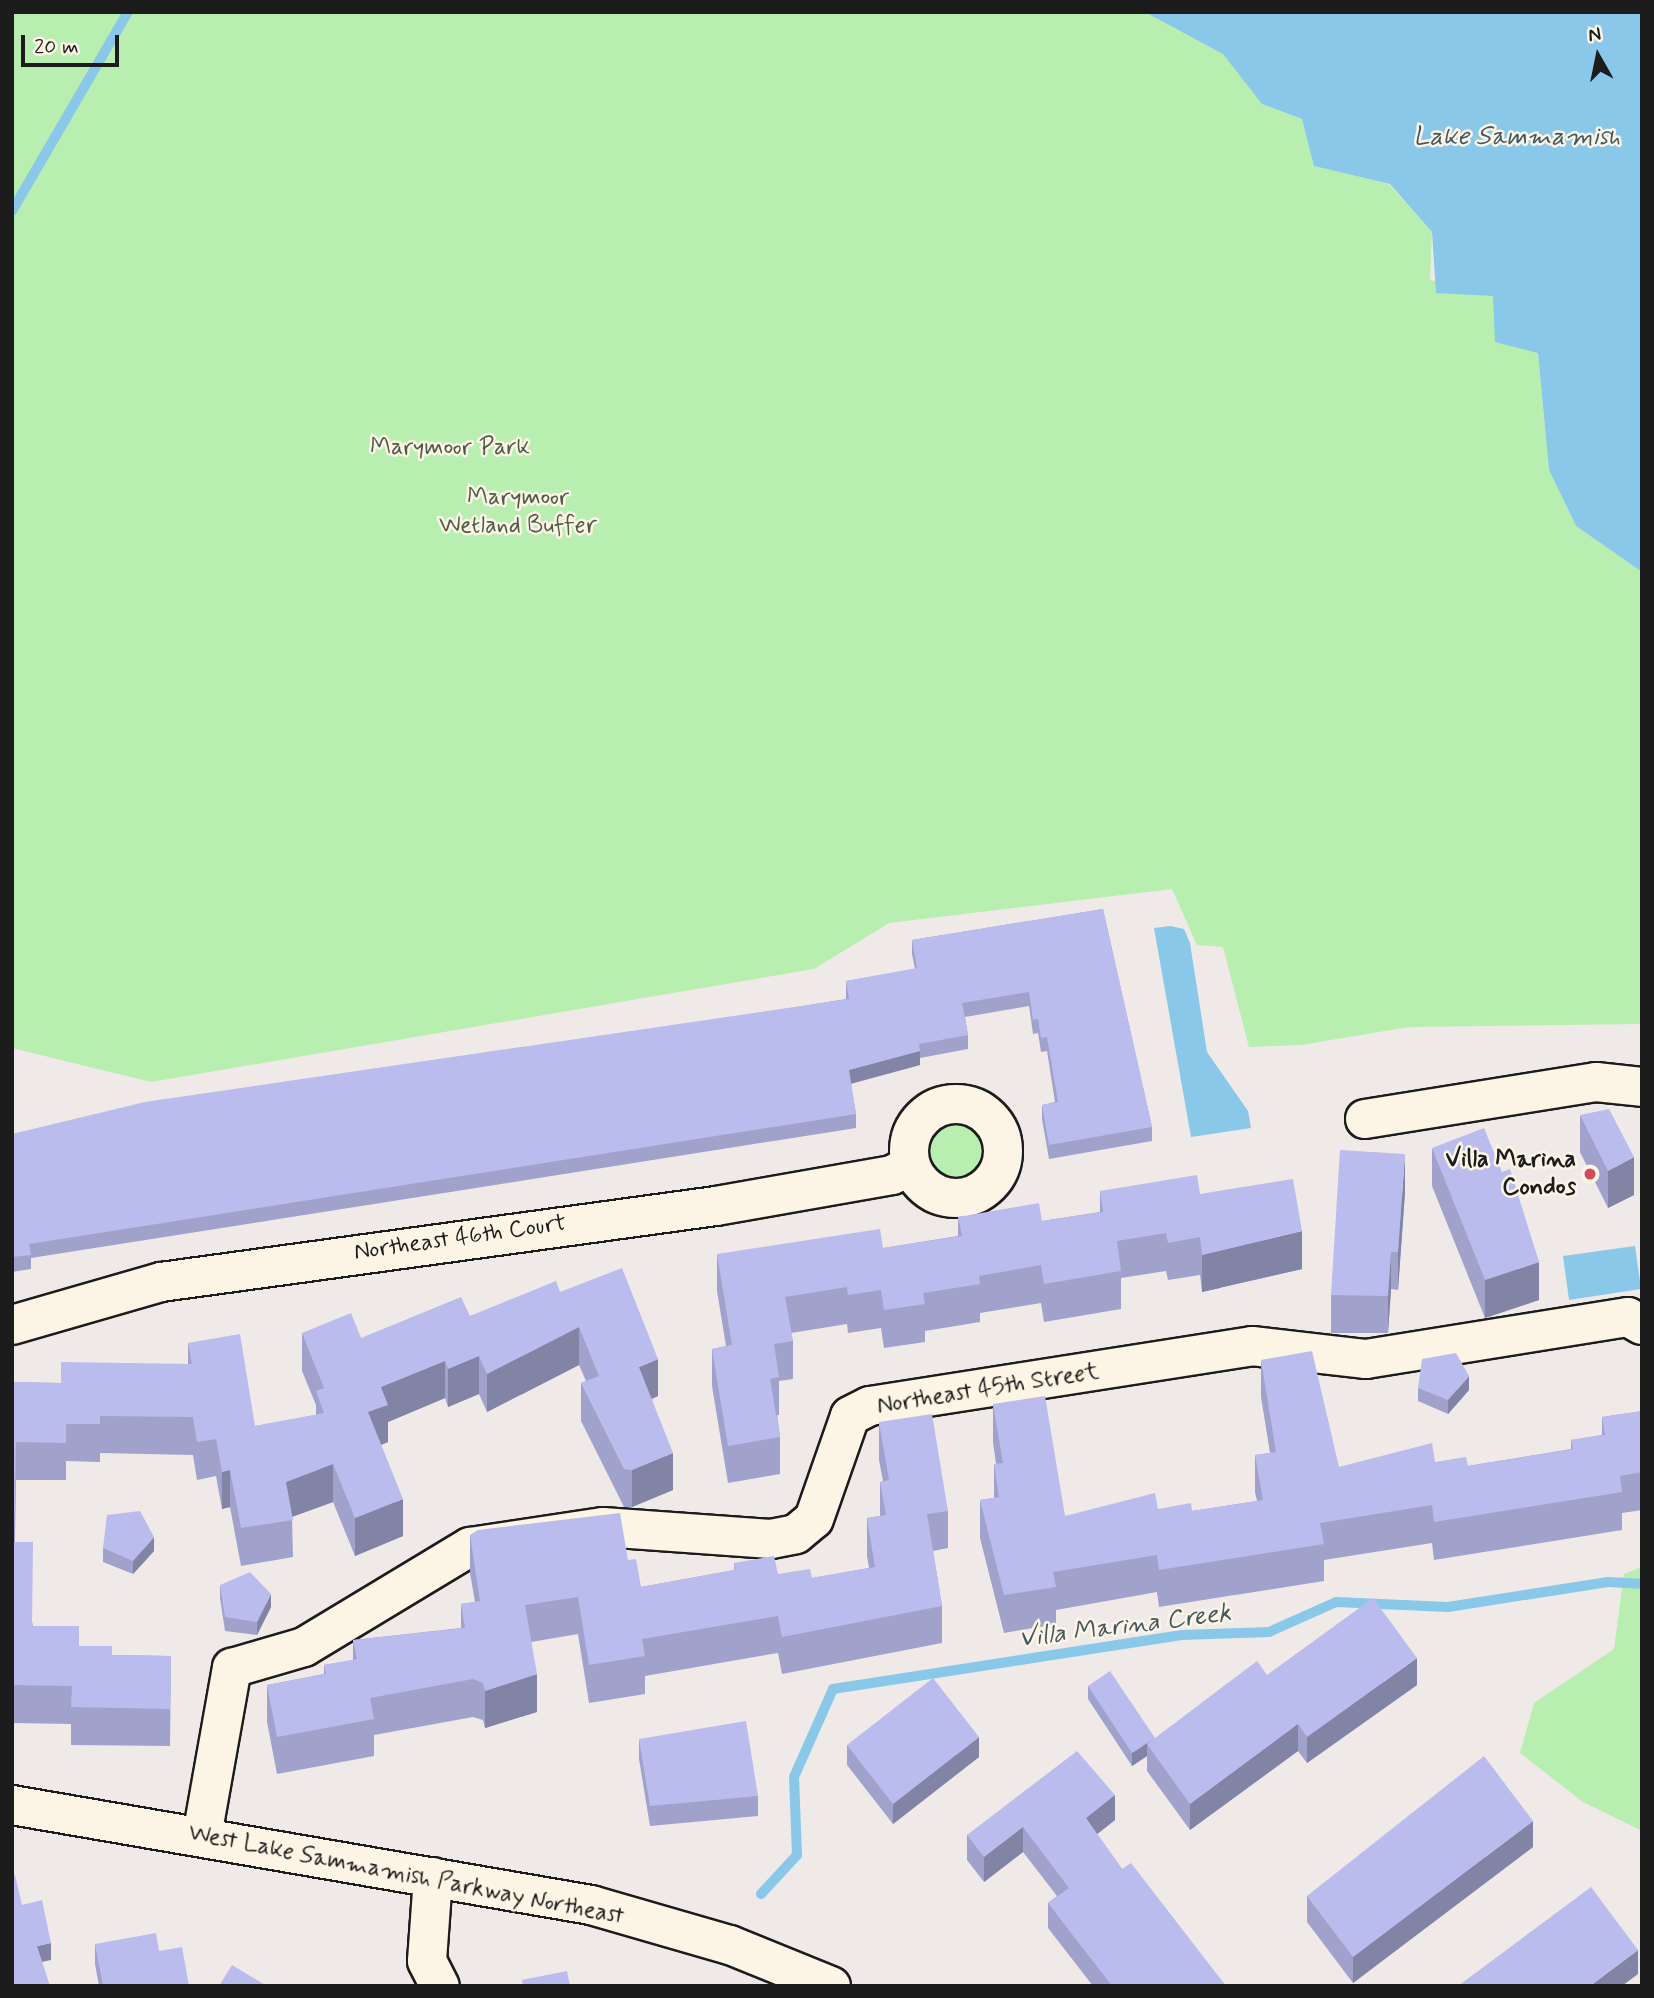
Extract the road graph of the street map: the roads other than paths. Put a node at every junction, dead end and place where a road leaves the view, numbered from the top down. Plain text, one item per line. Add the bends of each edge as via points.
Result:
1 (1642, 1087) edge
2 (1365, 1119) dead end
3 (910, 1165) dead end
4 (12, 1325) edge
5 (1642, 1325) edge
6 (12, 1805) edge
7 (202, 1836) junction
8 (433, 1877) junction
9 (440, 1986) edge
10 (831, 1986) edge

1 - 2 street via 1596,1082
3 - 4 street, Northeast 46th Court via 892,1175 716,1206 162,1282
5 - 7 street, Northeast 45th Street via 1628,1317 1366,1359 1252,1346 870,1406 850,1416 814,1518 796,1534 771,1539 603,1527 470,1547 304,1647 232,1668
6 - 7 street, West Lake Sammamish Parkway Northeast
7 - 8 street, West Lake Sammamish Parkway Northeast
8 - 9 street via 428,1961
8 - 10 street, West Lake Sammamish Parkway Northeast via 591,1905 730,1945

